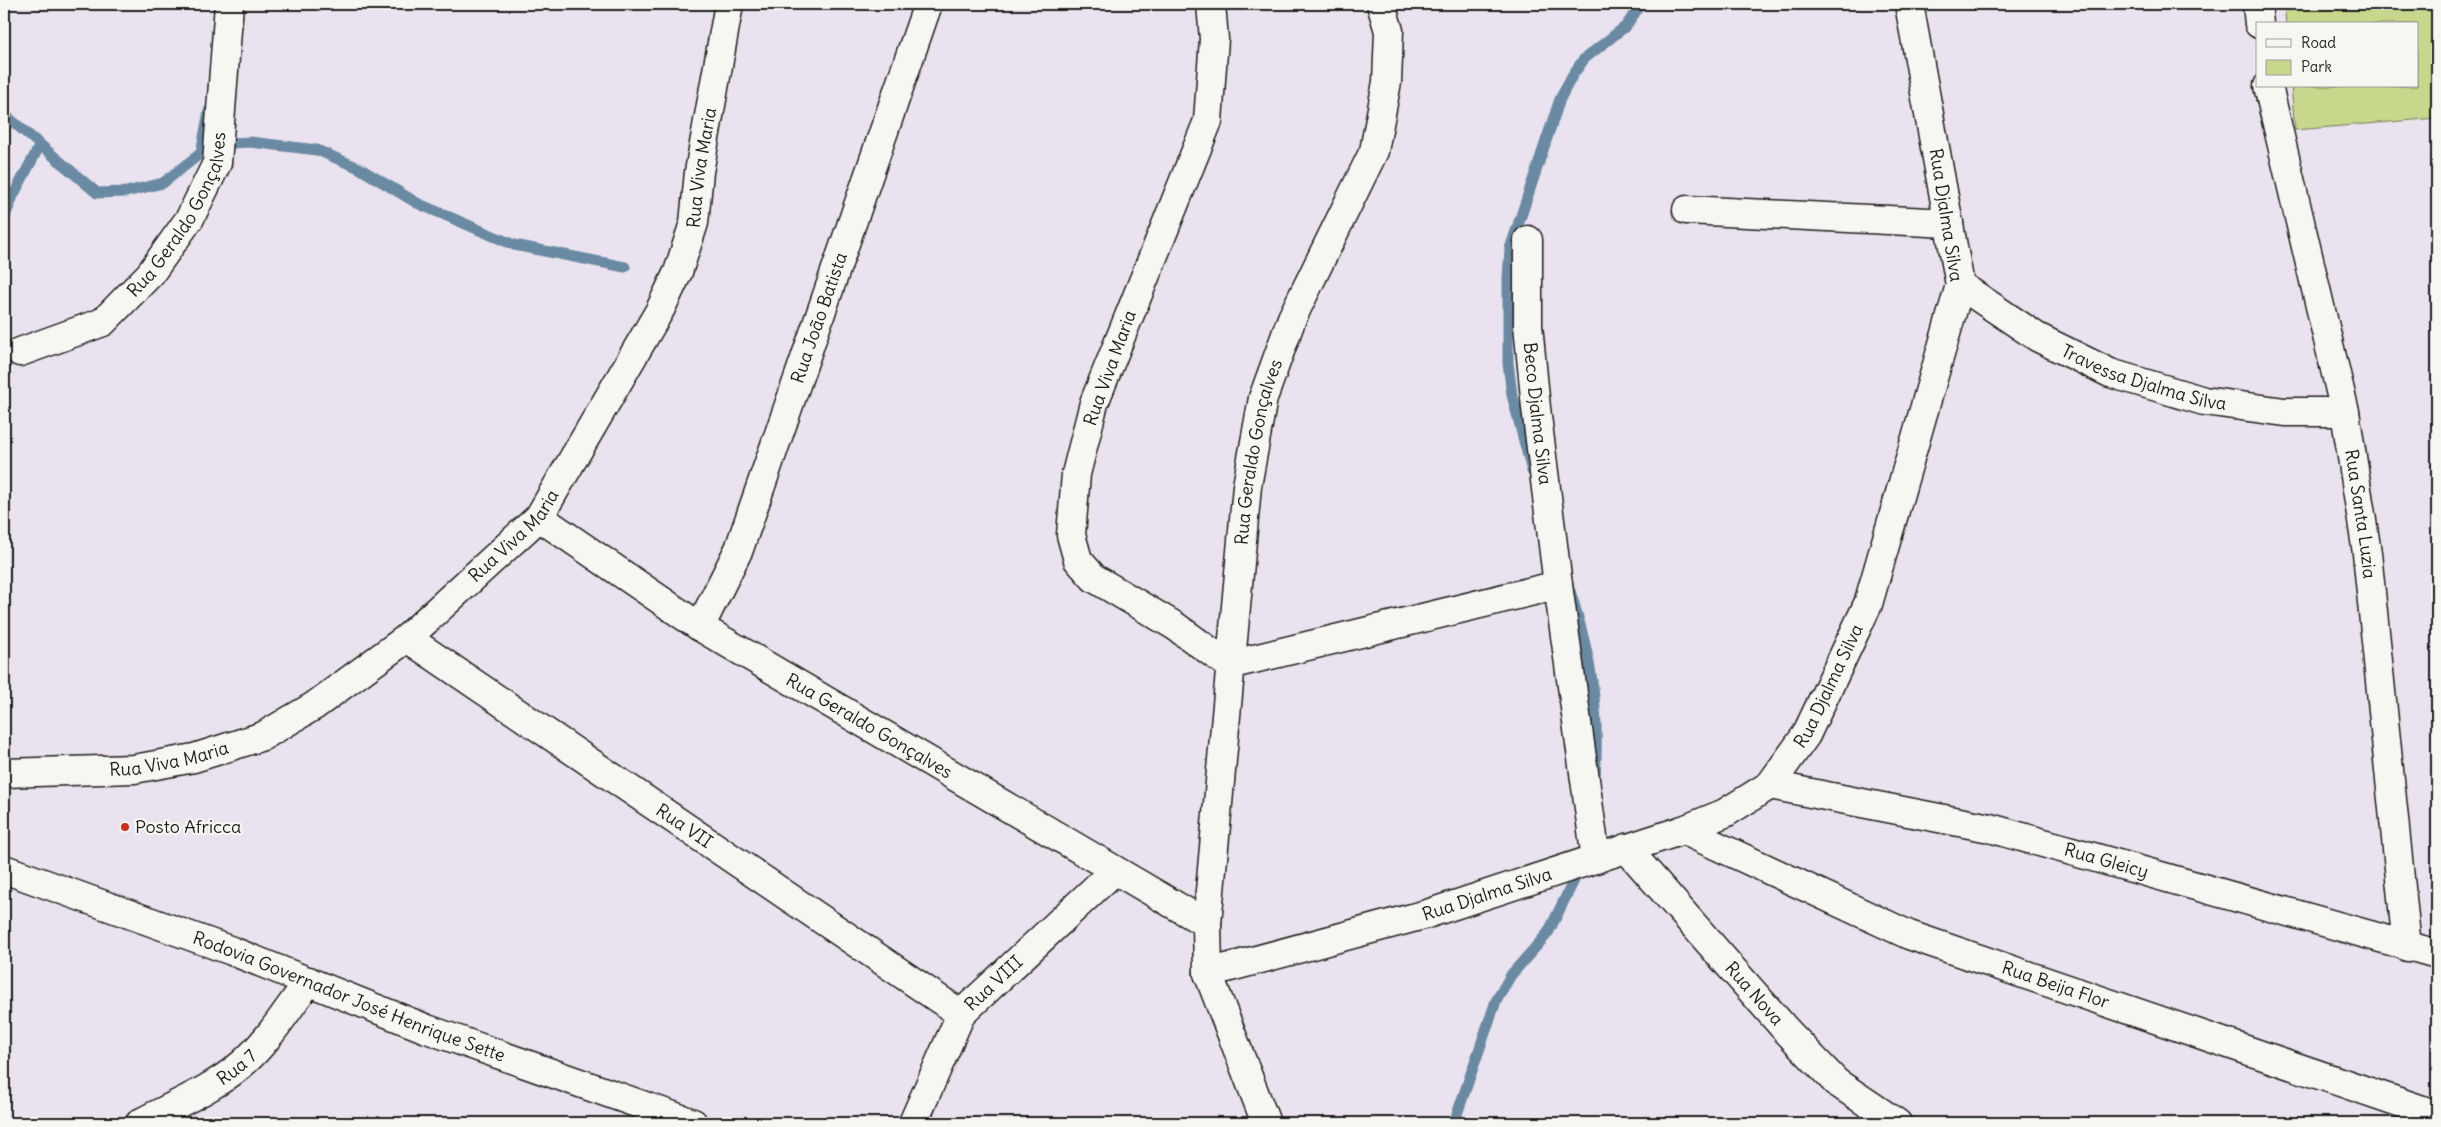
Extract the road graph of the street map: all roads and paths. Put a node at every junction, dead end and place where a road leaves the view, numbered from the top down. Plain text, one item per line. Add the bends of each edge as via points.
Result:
1 (229, 4) edge
2 (729, 4) edge
3 (928, 4) edge
4 (1211, 4) edge
5 (1381, 4) edge
6 (1909, 4) edge
7 (2256, 4) edge
8 (2259, 22) edge
9 (2268, 88) edge
10 (1687, 210) dead end
11 (1948, 223) junction
12 (1528, 240) dead end
13 (1960, 285) junction
14 (20, 352) dead end
15 (2345, 412) junction
16 (539, 517) junction
17 (1558, 585) junction
18 (700, 627) junction
19 (407, 638) junction
20 (1229, 665) junction
21 (4, 773) edge
22 (1770, 785) junction
23 (1683, 830) junction
24 (1626, 848) junction
25 (1596, 859) junction
26 (4, 869) edge
27 (1114, 871) junction
28 (1207, 924) junction
29 (2407, 947) junction
30 (2437, 954) edge
31 (1208, 973) junction
32 (309, 980) junction
33 (961, 1014) junction
34 (2437, 1115) edge
35 (140, 1123) edge
36 (693, 1123) edge
37 (913, 1123) edge
38 (1266, 1123) edge
39 (1897, 1123) edge

1 - 14 street, Rua Geraldo Gonçalves via 217,163 190,218 150,274 103,322
2 - 16 street, Rua Viva Maria via 699,172 694,223 678,272 660,310
3 - 18 street, Rua João Batista via 739,549
4 - 20 street, Rua Viva Maria via 1214,39 1208,121 1094,403 1076,474 1071,535 1078,560 1094,578 1175,626
5 - 20 street, Rua Geraldo Gonçalves via 1389,31 1387,82 1374,151 1292,318 1264,398 1247,486
6 - 11 street, Rua Djalma Silva
7 - 8 street
9 - 15 street, Rua Santa Luzia
10 - 11 street
11 - 13 street, Rua Djalma Silva
12 - 17 street, Beco Djalma Silva via 1529,334
13 - 15 street, Travessa Djalma Silva via 2037,337 2110,373 2204,402 2286,412
13 - 22 street, Rua Djalma Silva via 1868,604 1806,735
15 - 29 street, Rua Santa Luzia via 2367,553
16 - 18 street, Rua Geraldo Gonçalves
16 - 19 street, Rua Viva Maria
17 - 20 street
17 - 25 street, Beco Djalma Silva
18 - 27 street, Rua Geraldo Gonçalves
19 - 21 street, Rua Viva Maria via 314,706 255,738 194,758 134,769
19 - 33 street, Rua VII
20 - 28 street, Rua Geraldo Gonçalves
22 - 23 street, Rua Djalma Silva via 1725,814
22 - 29 street, Rua Gleicy via 1990,828
23 - 24 street, Rua Djalma Silva
23 - 34 street, Rua Beija Flor via 1908,935
24 - 25 street, Rua Djalma Silva
24 - 39 street, Rua Nova via 1836,1082
25 - 31 street, Rua Djalma Silva via 1427,914
26 - 32 street, Rodovia Governador José Henrique Sette
27 - 28 street, Rua Geraldo Gonçalves
27 - 33 street, Rua VIII
28 - 31 street, Rua Geraldo Gonçalves
29 - 30 street, Rua Gleicy
31 - 38 street, Rua Geraldo Gonçalves
32 - 35 street, Rua 7 via 259,1047 242,1064 219,1081
32 - 36 street, Rodovia Governador José Henrique Sette via 427,1028
33 - 37 street, Rua VIII

